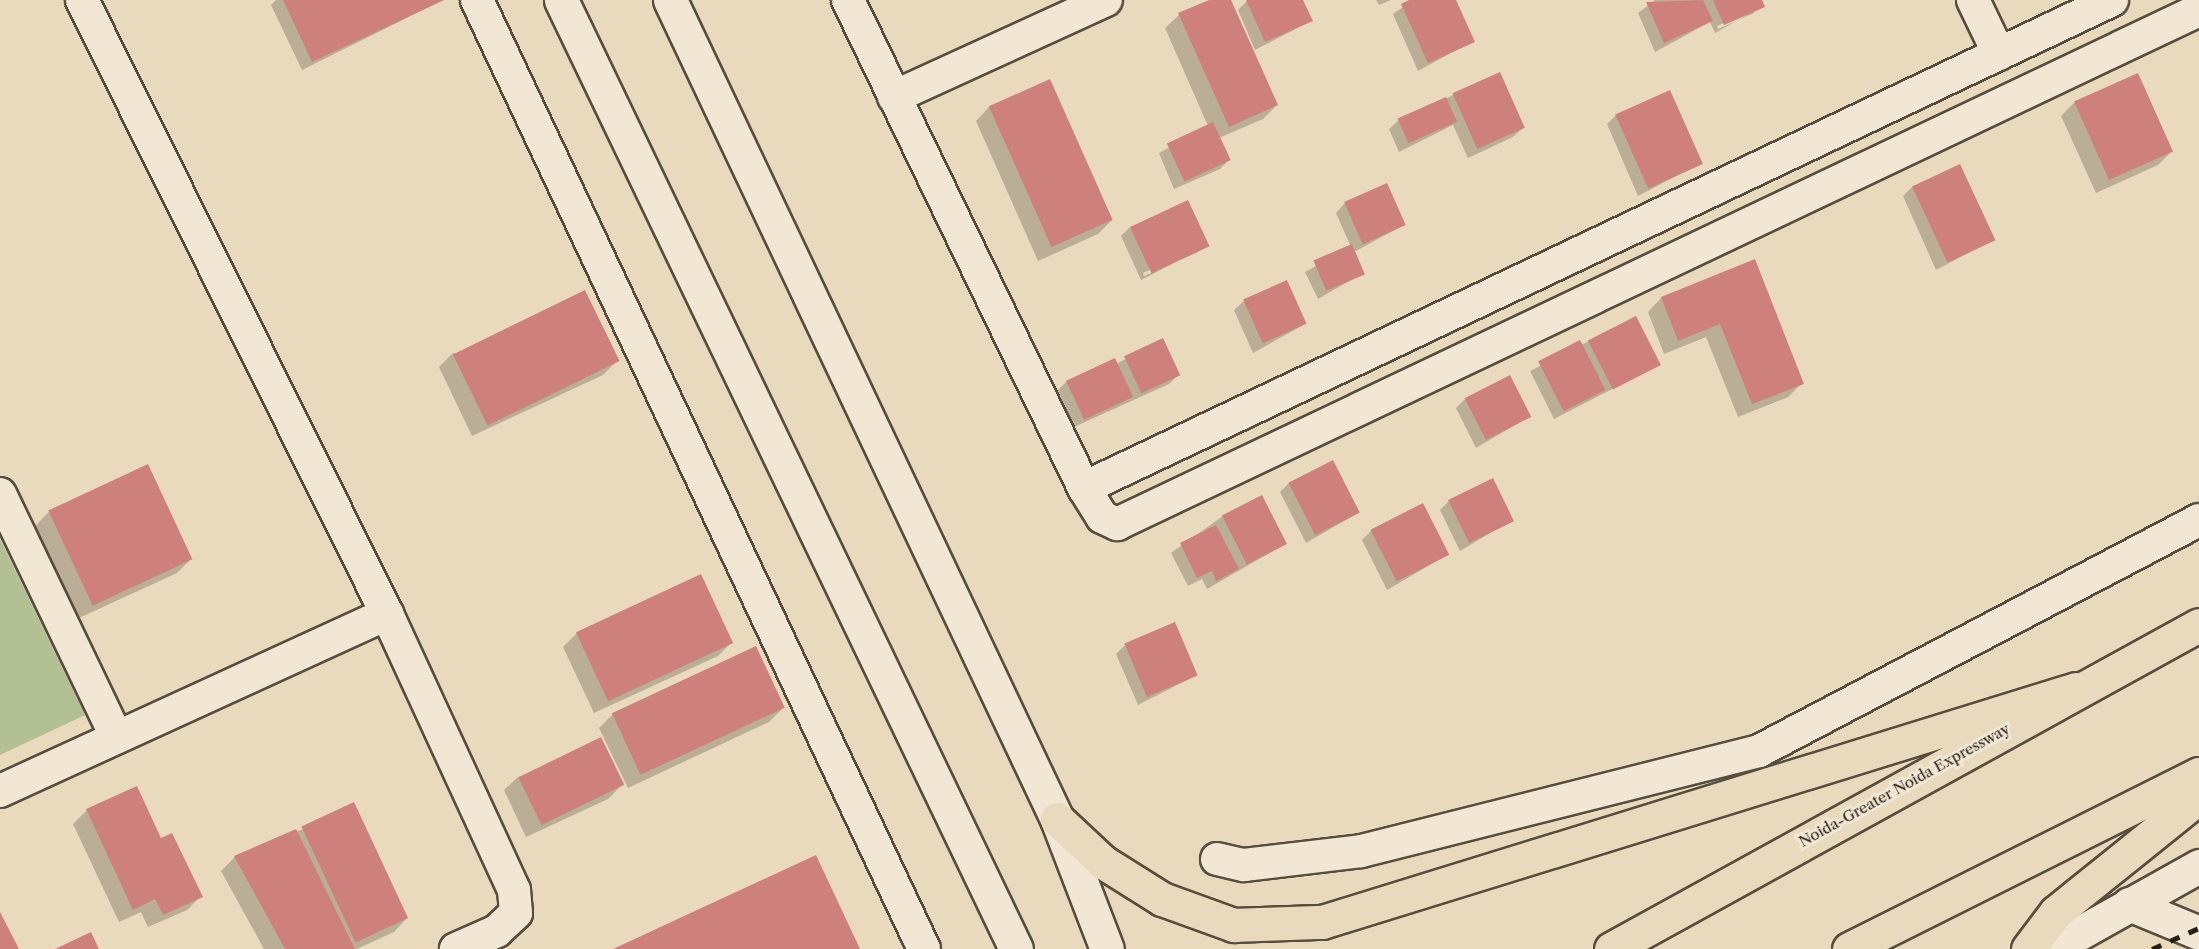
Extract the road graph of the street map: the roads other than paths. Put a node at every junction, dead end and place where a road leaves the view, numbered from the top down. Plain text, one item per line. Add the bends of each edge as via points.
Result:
1 (82, 0) edge
2 (477, 0) edge
3 (561, 0) edge
4 (670, 0) edge
5 (848, 0) edge
6 (1106, 0) edge
7 (1973, 0) edge
8 (2112, 0) edge
9 (2199, 10) edge
10 (1999, 54) junction
11 (894, 97) junction
12 (1084, 488) junction
13 (0, 494) edge
14 (2199, 520) edge
15 (387, 614) junction
16 (2199, 625) edge
17 (2076, 689) junction
18 (116, 736) junction
19 (2199, 774) edge
20 (0, 791) edge
21 (2199, 797) edge
22 (1057, 819) junction
23 (1217, 859) dead end
24 (2199, 866) edge
25 (2129, 904) junction
26 (2199, 933) edge
27 (456, 949) edge
28 (924, 949) edge
29 (1016, 949) edge
30 (1107, 949) edge
31 (1611, 949) edge
32 (1849, 949) edge
33 (2028, 949) edge
34 (2051, 949) edge

1 - 15 street
2 - 28 street
3 - 29 street
4 - 22 street
5 - 11 street
6 - 11 street
7 - 10 street
8 - 10 street
9 - 12 street via 1126,522 1102,517
10 - 12 street
11 - 12 street
13 - 18 street
14 - 23 street via 1759,751 1361,851 1244,865
15 - 18 street
15 - 27 street via 514,890 516,913 497,931
16 - 17 highway, Noida-Greater Noida Expressway
17 - 22 highway via 1322,922 1234,925 1161,899 1103,862
17 - 31 highway, Noida-Greater Noida Expressway
18 - 20 street
19 - 32 highway
21 - 33 highway via 2056,912
22 - 30 street
24 - 25 street
25 - 26 street via 2176,919
25 - 34 street

